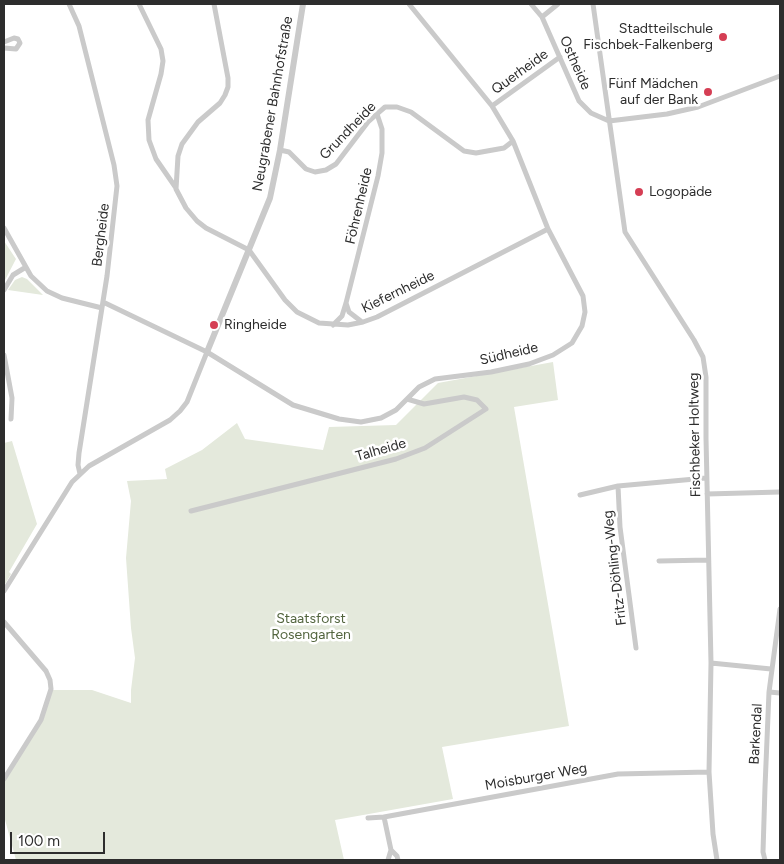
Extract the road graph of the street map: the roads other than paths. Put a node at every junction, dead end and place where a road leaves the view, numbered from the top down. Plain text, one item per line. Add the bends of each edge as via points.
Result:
1 (69, 4) edge
2 (139, 4) edge
3 (214, 4) edge
4 (303, 4) edge
5 (409, 4) edge
6 (531, 4) edge
7 (558, 4) edge
8 (593, 4) edge
9 (542, 17) junction
10 (4, 42) edge
11 (4, 48) edge
12 (560, 57) junction
13 (780, 76) edge
14 (492, 106) junction
15 (377, 114) junction
16 (609, 120) junction
17 (513, 141) junction
18 (280, 150) junction
19 (176, 189) junction
20 (4, 228) edge
21 (548, 229) junction
22 (249, 250) junction
23 (26, 267) junction
24 (4, 290) edge
25 (346, 303) junction
26 (103, 305) junction
27 (363, 322) junction
28 (333, 325) junction
29 (207, 352) junction
30 (4, 355) edge
31 (407, 399) junction
32 (11, 419) dead end
33 (80, 474) junction
34 (706, 478) junction
35 (618, 486) junction
36 (780, 492) edge
37 (707, 494) junction
38 (580, 495) dead end
39 (191, 511) dead end
40 (708, 560) junction
41 (659, 561) dead end
42 (4, 591) edge
43 (780, 609) edge
44 (4, 622) edge
45 (778, 645) edge
46 (636, 648) dead end
47 (710, 663) junction
48 (771, 669) junction
49 (769, 692) junction
50 (780, 693) edge
51 (709, 772) junction
52 (4, 779) edge
53 (384, 817) junction
54 (368, 818) dead end
55 (391, 850) junction
56 (388, 860) edge
57 (398, 860) edge
58 (717, 860) edge
59 (765, 860) edge

1 - 26 street, Bergheide via 80,26 116,175 117,196
2 - 19 street via 161,49 162,61 148,120 148,140
3 - 19 street via 228,78 227,90 220,103 198,122 184,140 179,152
4 - 18 street, Neugrabener Bahnhofstraße
5 - 14 street, Südheide
6 - 9 street, Ostheide
7 - 9 street
8 - 16 street, Fischbeker Holtweg
9 - 12 street, Ostheide
10 - 11 street via 14,38 20,43 16,49
12 - 14 street, Querheide
12 - 16 street, Ostheide via 579,101 591,113
13 - 16 street via 698,107
14 - 17 street, Südheide
15 - 17 street, Grundheide via 385,107 397,106 411,112 464,150 476,153 504,148
15 - 18 street, Grundheide via 336,164 326,170 315,172 306,169 288,152
15 - 25 street, Föhrenheide via 382,129 382,153
16 - 34 street, Fischbeker Holtweg via 625,232 703,357 706,377
17 - 21 street, Südheide
18 - 22 street, Neugrabener Bahnhofstraße via 270,198
19 - 22 street via 197,221
20 - 23 street
21 - 27 street, Kiefernheide
21 - 31 street, Südheide via 583,296 585,312 582,326 572,343 529,364 435,378
22 - 28 street, Kiefernheide via 297,312 319,323
22 - 29 street, Neugrabener Bahnhofstraße
23 - 24 street via 13,275
23 - 26 street via 54,296
25 - 27 street via 349,312
25 - 28 street, Föhrenheide via 342,316
26 - 29 street via 116,307
26 - 33 street, Bergheide via 79,453
27 - 28 street, Kiefernheide
29 - 31 street, Südheide via 293,405 339,419 361,422 381,418
29 - 33 street, Neugrabener Bahnhofstraße via 187,402 180,411
30 - 32 street via 12,398
31 - 39 street, Talheide via 424,404 464,397 477,400 486,409 425,448 396,459
33 - 42 street, Neugrabener Bahnhofstraße
34 - 35 street
34 - 37 street, Fischbeker Holtweg
35 - 38 street
35 - 46 street, Fritz-Döhling-Weg
36 - 37 street
37 - 40 street, Fischbeker Holtweg
40 - 41 street
40 - 47 street, Fischbeker Holtweg
43 - 45 street, Barkendal
44 - 52 street via 46,671 51,690 41,720
45 - 48 street, Barkendal
47 - 48 street
47 - 51 street, Fischbeker Holtweg
48 - 49 street, Barkendal
49 - 50 street
49 - 59 street, Barkendal via 764,787
51 - 53 street, Moisburger Weg via 618,774
51 - 58 street, Fischbeker Holtweg
53 - 54 street, Moisburger Weg
53 - 55 street
55 - 56 street
55 - 57 street

